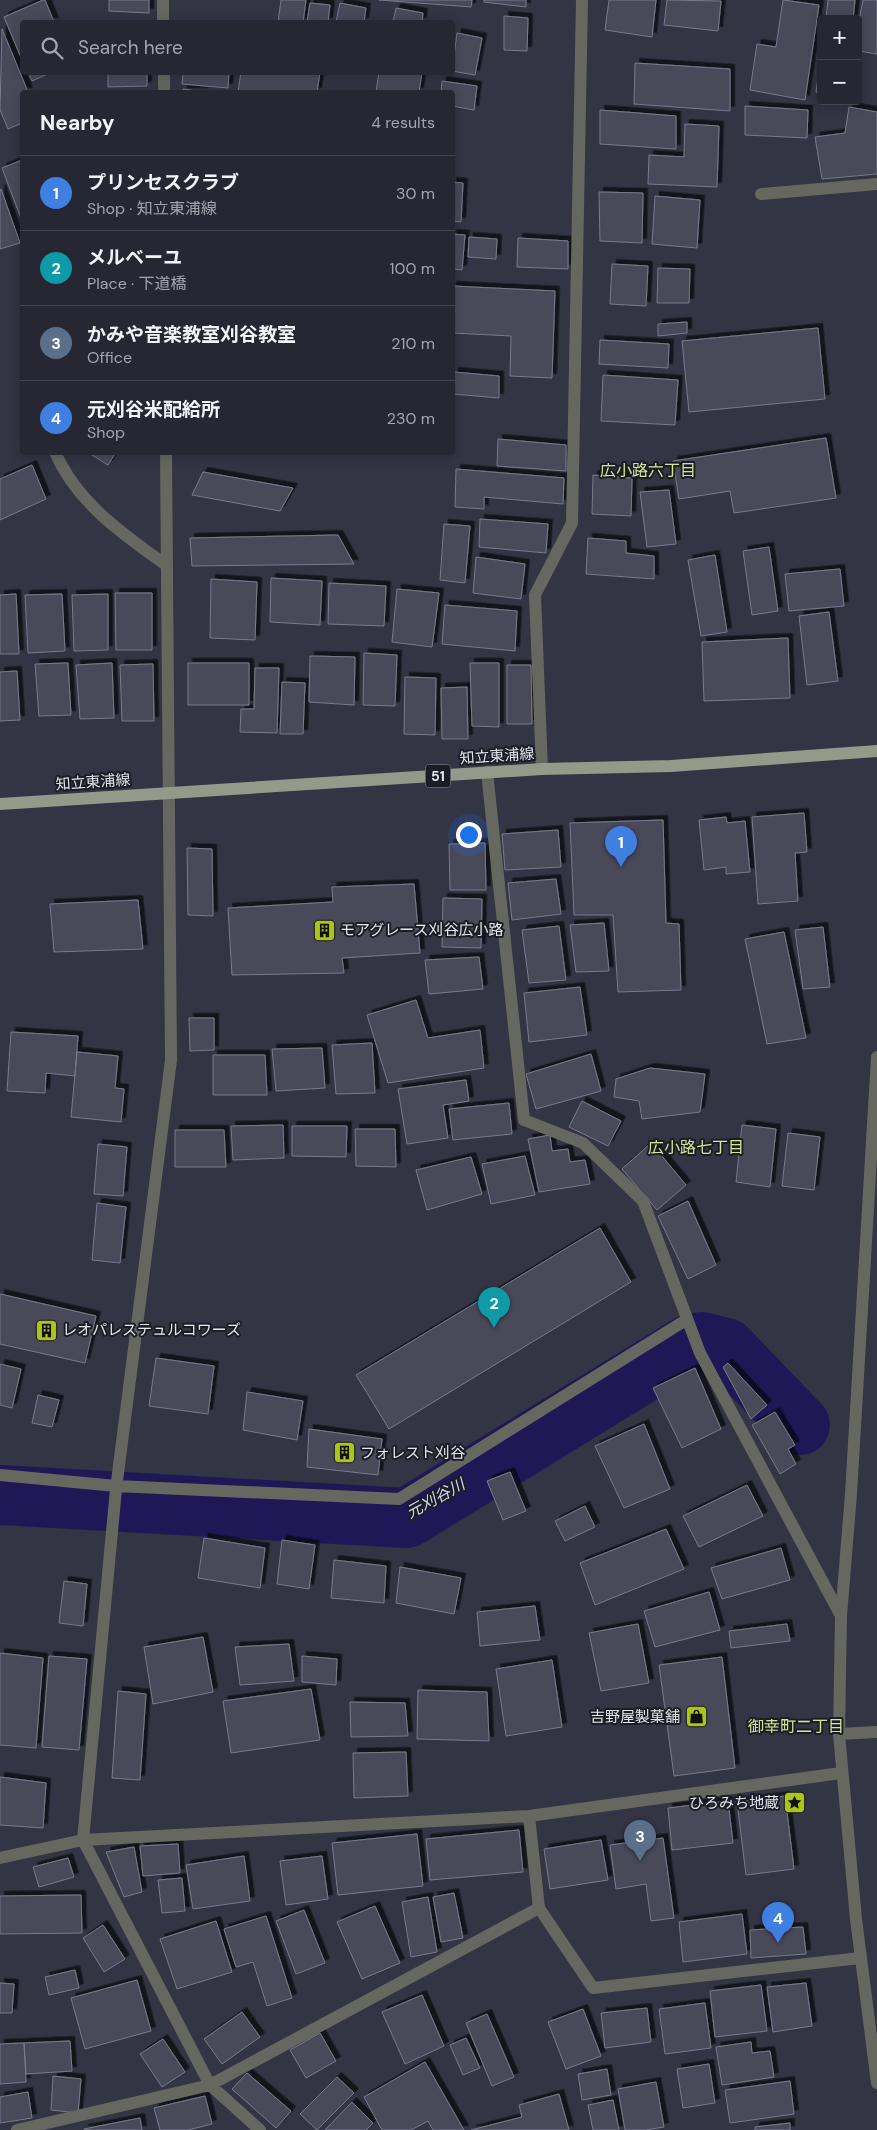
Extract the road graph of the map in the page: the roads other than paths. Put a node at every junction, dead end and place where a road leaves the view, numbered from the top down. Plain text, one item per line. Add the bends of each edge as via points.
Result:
1 (163, 0) edge
2 (582, 0) edge
3 (163, 20) edge
4 (164, 75) edge
5 (164, 90) edge
6 (877, 184) edge
7 (760, 194) dead end
8 (56, 455) edge
9 (166, 455) edge
10 (166, 565) junction
11 (877, 751) edge
12 (542, 769) junction
13 (487, 772) junction
14 (169, 793) junction
15 (0, 804) edge
16 (877, 1057) edge
17 (688, 1325) junction
18 (0, 1476) edge
19 (116, 1488) junction
20 (840, 1616) junction
21 (877, 1732) edge
22 (839, 1734) junction
23 (841, 1773) junction
24 (529, 1816) junction
25 (83, 1840) junction
26 (0, 1858) edge
27 (539, 1908) junction
28 (860, 1958) junction
29 (877, 2083) edge
30 (210, 2085) junction
31 (17, 2130) edge
32 (260, 2130) edge

1 - 3 street
2 - 12 street via 572,523 535,595
4 - 5 street
6 - 7 street
8 - 10 street via 64,474 108,523
9 - 10 street
10 - 14 street
11 - 12 main road, 知立東浦線 / 51 via 671,766
12 - 13 main road, 知立東浦線 / 51
13 - 14 main road, 知立東浦線 / 51
13 - 17 street via 524,1120 583,1143 643,1201
14 - 15 main road, 知立東浦線 / 51
14 - 19 street via 171,1060
16 - 20 street via 851,1494
17 - 19 street via 399,1499
17 - 20 street
18 - 19 street
19 - 25 street
20 - 22 street
21 - 22 street
22 - 23 street
23 - 24 street
23 - 28 street
24 - 25 street
24 - 27 street
25 - 26 street
25 - 30 street
27 - 28 street via 592,1988
27 - 30 street
28 - 29 street
30 - 31 street
30 - 32 street

